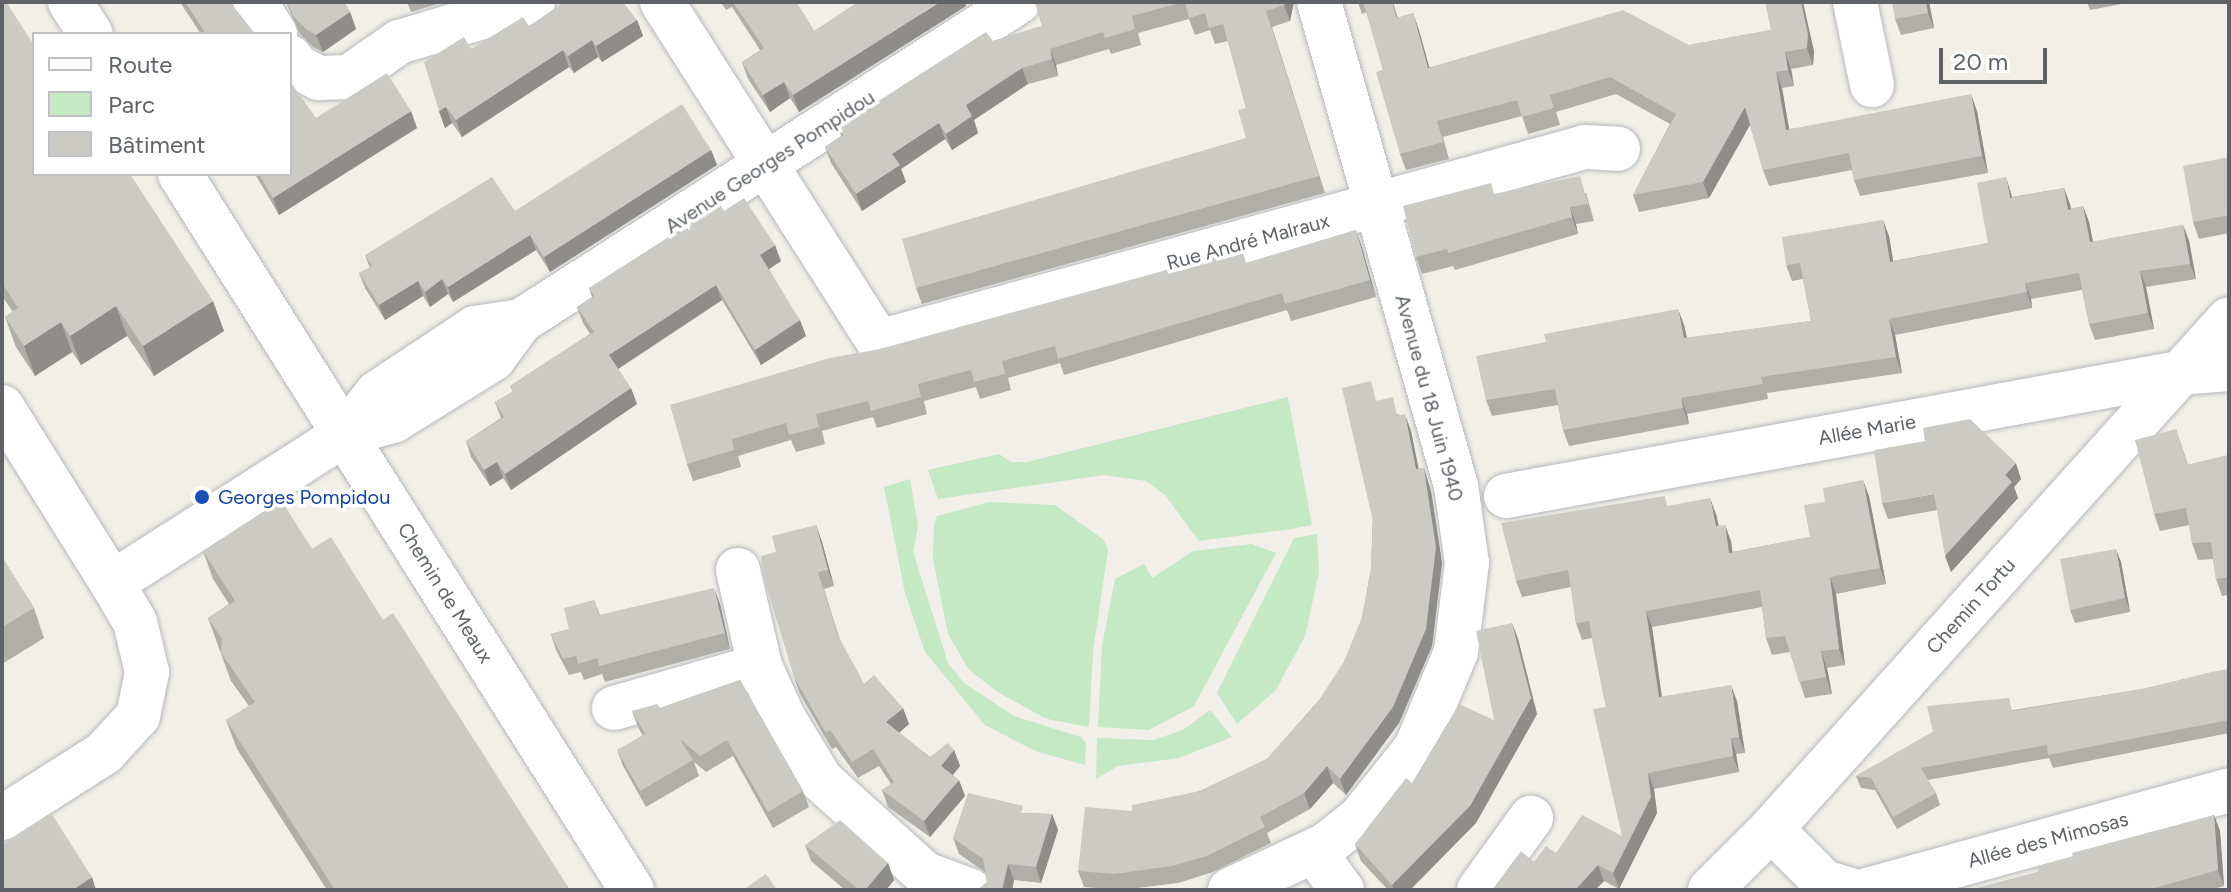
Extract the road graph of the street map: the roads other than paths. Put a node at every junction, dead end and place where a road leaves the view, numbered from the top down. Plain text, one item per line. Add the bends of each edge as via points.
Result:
1 (70, 2) edge
2 (255, 2) edge
3 (533, 2) edge
4 (662, 2) edge
5 (1018, 2) edge
6 (1319, 2) edge
7 (1855, 2) edge
8 (90, 32) edge
9 (274, 32) edge
10 (292, 60) edge
11 (1871, 86) dead end
12 (1618, 149) dead end
13 (767, 164) junction
14 (181, 176) edge
15 (1377, 207) junction
16 (2229, 319) edge
17 (2229, 369) edge
18 (2178, 373) junction
19 (2, 407) edge
20 (345, 434) junction
21 (1506, 496) dead end
22 (738, 570) dead end
23 (112, 583) junction
24 (760, 666) junction
25 (614, 708) dead end
26 (2229, 790) edge
27 (2, 818) edge
28 (1531, 818) dead end
29 (1771, 829) junction
30 (1315, 853) junction
31 (918, 882) edge
32 (632, 890) edge
33 (969, 890) edge
34 (1230, 890) edge
35 (1342, 890) edge
36 (1479, 890) edge
37 (1710, 890) edge
38 (1850, 890) edge
39 (1867, 890) edge

1 - 8 street
2 - 9 street
3 - 10 street via 399,42 349,77 319,78
4 - 13 street
5 - 13 street, Avenue Georges Pompidou
6 - 15 street, Avenue du 18 Juin 1940
7 - 11 street
12 - 15 street, Rue André Malraux via 1585,147
13 - 15 street, Rue André Malraux via 879,342
13 - 20 street, Avenue Georges Pompidou via 521,321 475,328 377,393
14 - 20 street, Chemin de Meaux
15 - 30 street, Avenue du 18 Juin 1940 via 1456,486 1467,563 1456,652 1416,748 1360,818
16 - 18 street, Chemin Tortu
17 - 18 street, Allée Marie
18 - 21 street, Allée Marie
18 - 29 street, Chemin Tortu
19 - 23 street
20 - 23 street, Avenue Georges Pompidou
20 - 32 street, Chemin de Meaux
22 - 24 street
23 - 27 street via 135,622 147,672 138,716 104,753
24 - 25 street
24 - 31 street via 821,780
26 - 39 street, Allée des Mimosas
28 - 36 street
29 - 37 street, Chemin Tortu
29 - 38 street via 1824,882
30 - 34 street, Avenue du 18 Juin 1940
30 - 35 street
31 - 33 street

